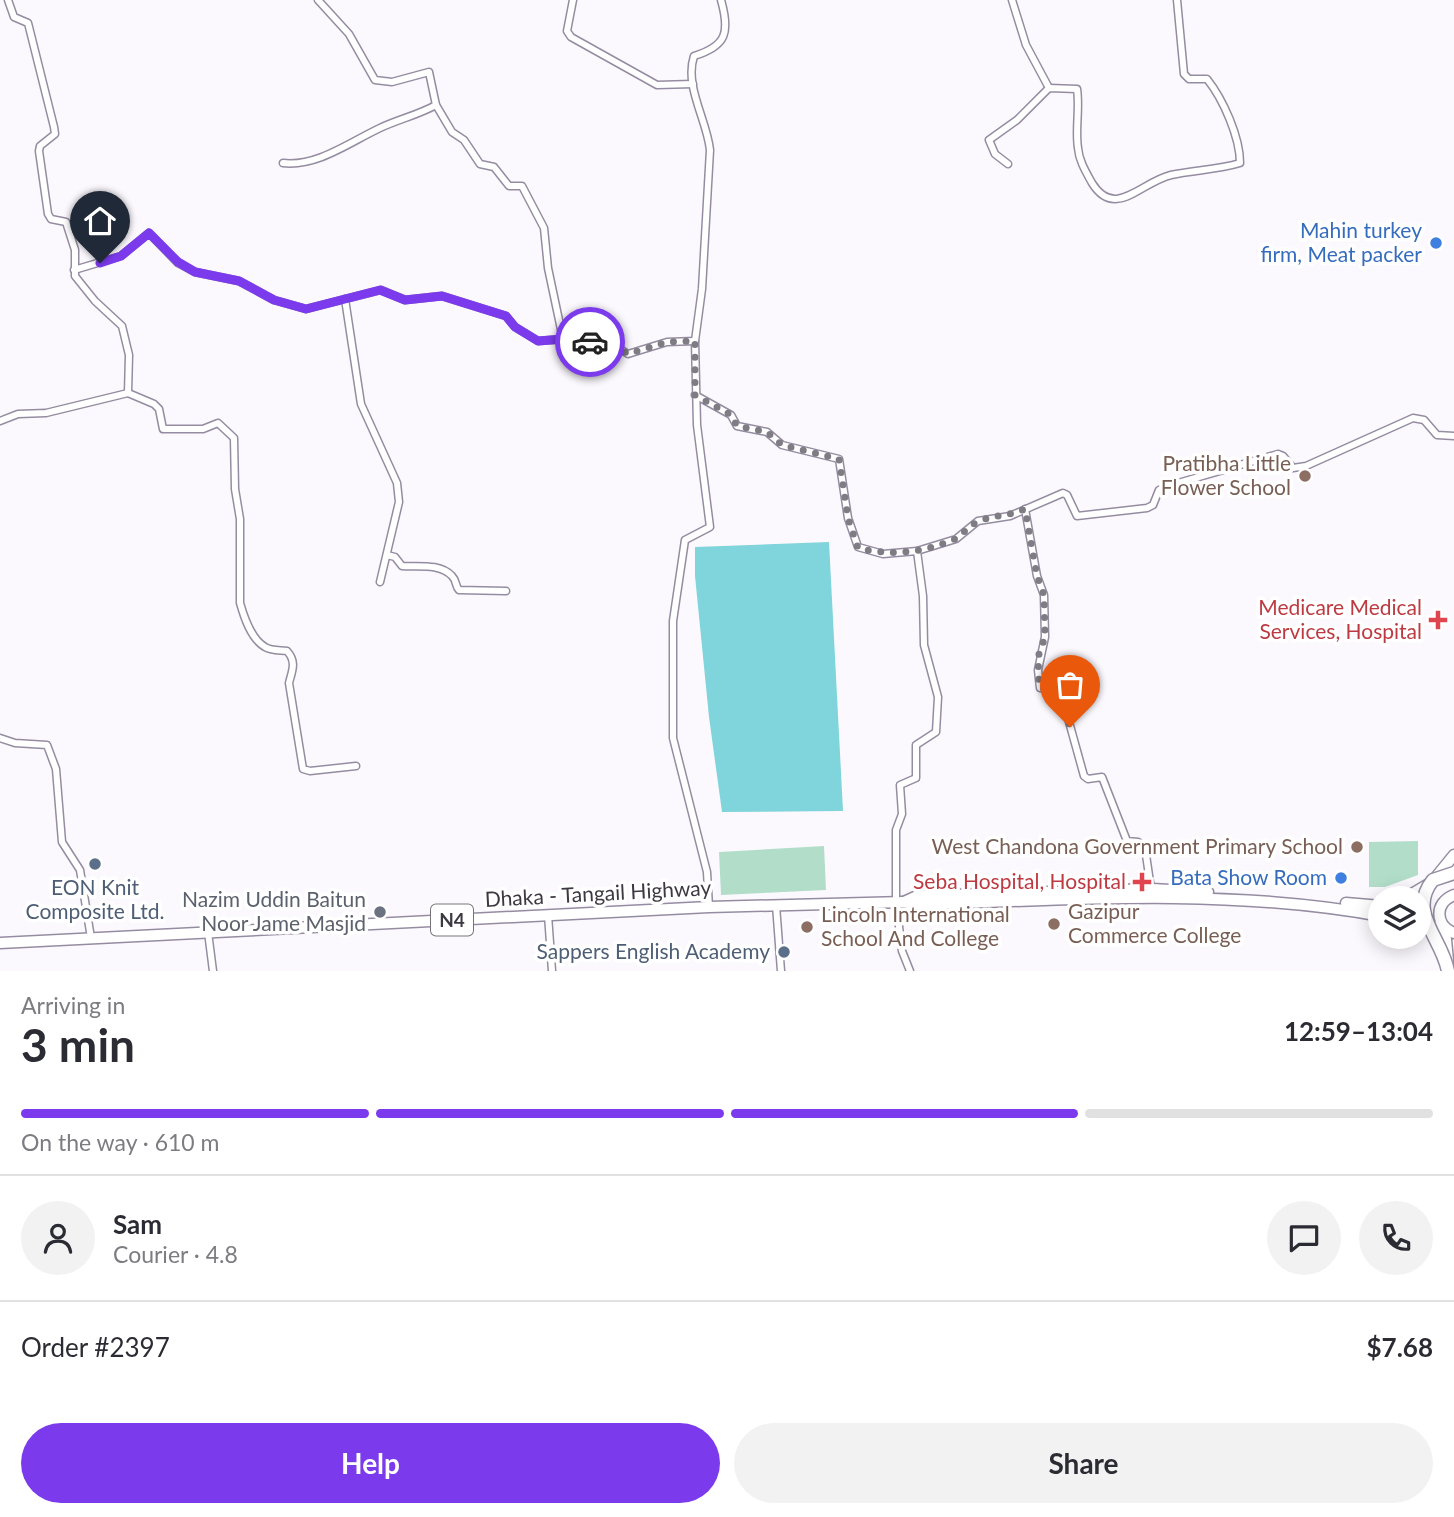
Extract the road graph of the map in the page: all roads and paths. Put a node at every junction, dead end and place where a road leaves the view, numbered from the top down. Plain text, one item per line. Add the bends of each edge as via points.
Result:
1 (8, 0) edge
2 (318, 0) edge
3 (573, 0) edge
4 (721, 0) edge
5 (1012, 0) edge
6 (1177, 0) edge
7 (693, 84) junction
8 (1049, 88) junction
9 (436, 106) junction
10 (283, 163) dead end
11 (1008, 164) dead end
12 (74, 270) junction
13 (345, 299) junction
14 (564, 339) junction
15 (695, 341) junction
16 (128, 393) junction
17 (695, 395) junction
18 (0, 421) edge
19 (1454, 436) edge
20 (1025, 509) junction
21 (917, 551) junction
22 (387, 555) junction
23 (380, 582) dead end
24 (506, 591) dead end
25 (0, 738) edge
26 (356, 766) dead end
27 (1454, 855) edge
28 (1452, 872) edge
29 (1426, 886) edge
30 (1152, 889) junction
31 (1450, 897) edge
32 (900, 902) junction
33 (1431, 904) edge
34 (776, 905) junction
35 (709, 907) junction
36 (1368, 907) edge
37 (1368, 907) edge
38 (548, 915) junction
39 (1431, 926) edge
40 (1450, 931) edge
41 (208, 932) junction
42 (91, 938) junction
43 (0, 943) edge
44 (212, 971) edge
45 (552, 971) edge
46 (781, 971) edge
47 (910, 971) edge
48 (1448, 971) edge

1 - 12 street via 14,17 28,23 41,66 55,134 39,151 48,214 66,222 75,250
2 - 9 street via 349,34 375,80 392,82 429,72
3 - 7 street via 567,31 571,37 657,85
4 - 7 street via 722,42 694,56
5 - 8 street via 1026,45
6 - 8 street via 1184,74 1189,79 1207,79 1217,91 1240,163 1169,176 1118,200 1105,199 1084,169 1077,148 1077,89
7 - 15 street via 710,150
8 - 11 street via 989,140 995,154
9 - 10 street via 320,157
9 - 14 street via 480,164 494,167 506,184 524,190 544,228
12 - 13 street via 121,256 149,233 187,267 239,281 274,300 309,309
12 - 16 street via 77,281 122,326 129,355
13 - 14 street via 380,290 405,300 442,296 506,316 538,341
13 - 22 street via 361,404 397,483 399,502
14 - 15 street via 612,344 628,354 667,342
15 - 17 street
16 - 18 street
16 - 26 street via 159,409 163,429 203,429 218,423 234,438 243,615 265,648 287,651 293,658 289,683 303,769
17 - 21 street via 731,415 737,426 767,432 782,445 839,459 848,518 858,548 883,554
17 - 35 street via 710,527 685,540 682,551 673,621 673,738 707,872
19 - 20 street via 1437,435 1424,420 1412,418 1306,467 1293,468 1278,454 1168,486 1159,490 1147,508 1077,516 1063,493
20 - 21 street via 978,522 956,539
20 - 30 street via 1044,595 1040,688 1061,693 1084,776 1102,777 1127,841 1145,848
21 - 32 street via 924,645 938,697 936,732 916,744 916,778 900,785 902,814 895,830
22 - 23 street
22 - 24 street via 402,566 442,570 452,575 460,590
25 - 42 street via 47,745 56,769 62,842 79,870
27 - 29 highway
28 - 48 highway, bridge via 1433,880 1422,904
30 - 32 highway, Dhaka - Tangail Highway / N4 via 917,896
30 - 36 highway, Dhaka - Tangail Highway / N4
31 - 33 highway
31 - 40 highway via 1439,914
32 - 34 highway, Dhaka - Tangail Highway / N4
32 - 37 highway, Dhaka - Tangail Highway / N4 via 1126,897
32 - 47 street via 902,951
34 - 35 highway, Dhaka - Tangail Highway / N4
34 - 46 street
35 - 38 highway, Dhaka - Tangail Highway / N4
38 - 41 highway, Dhaka - Tangail Highway / N4
38 - 45 street
39 - 40 highway
40 - 48 highway
41 - 42 highway, Dhaka - Tangail Highway / N4
41 - 44 street
42 - 43 highway, Dhaka - Tangail Highway / N4

